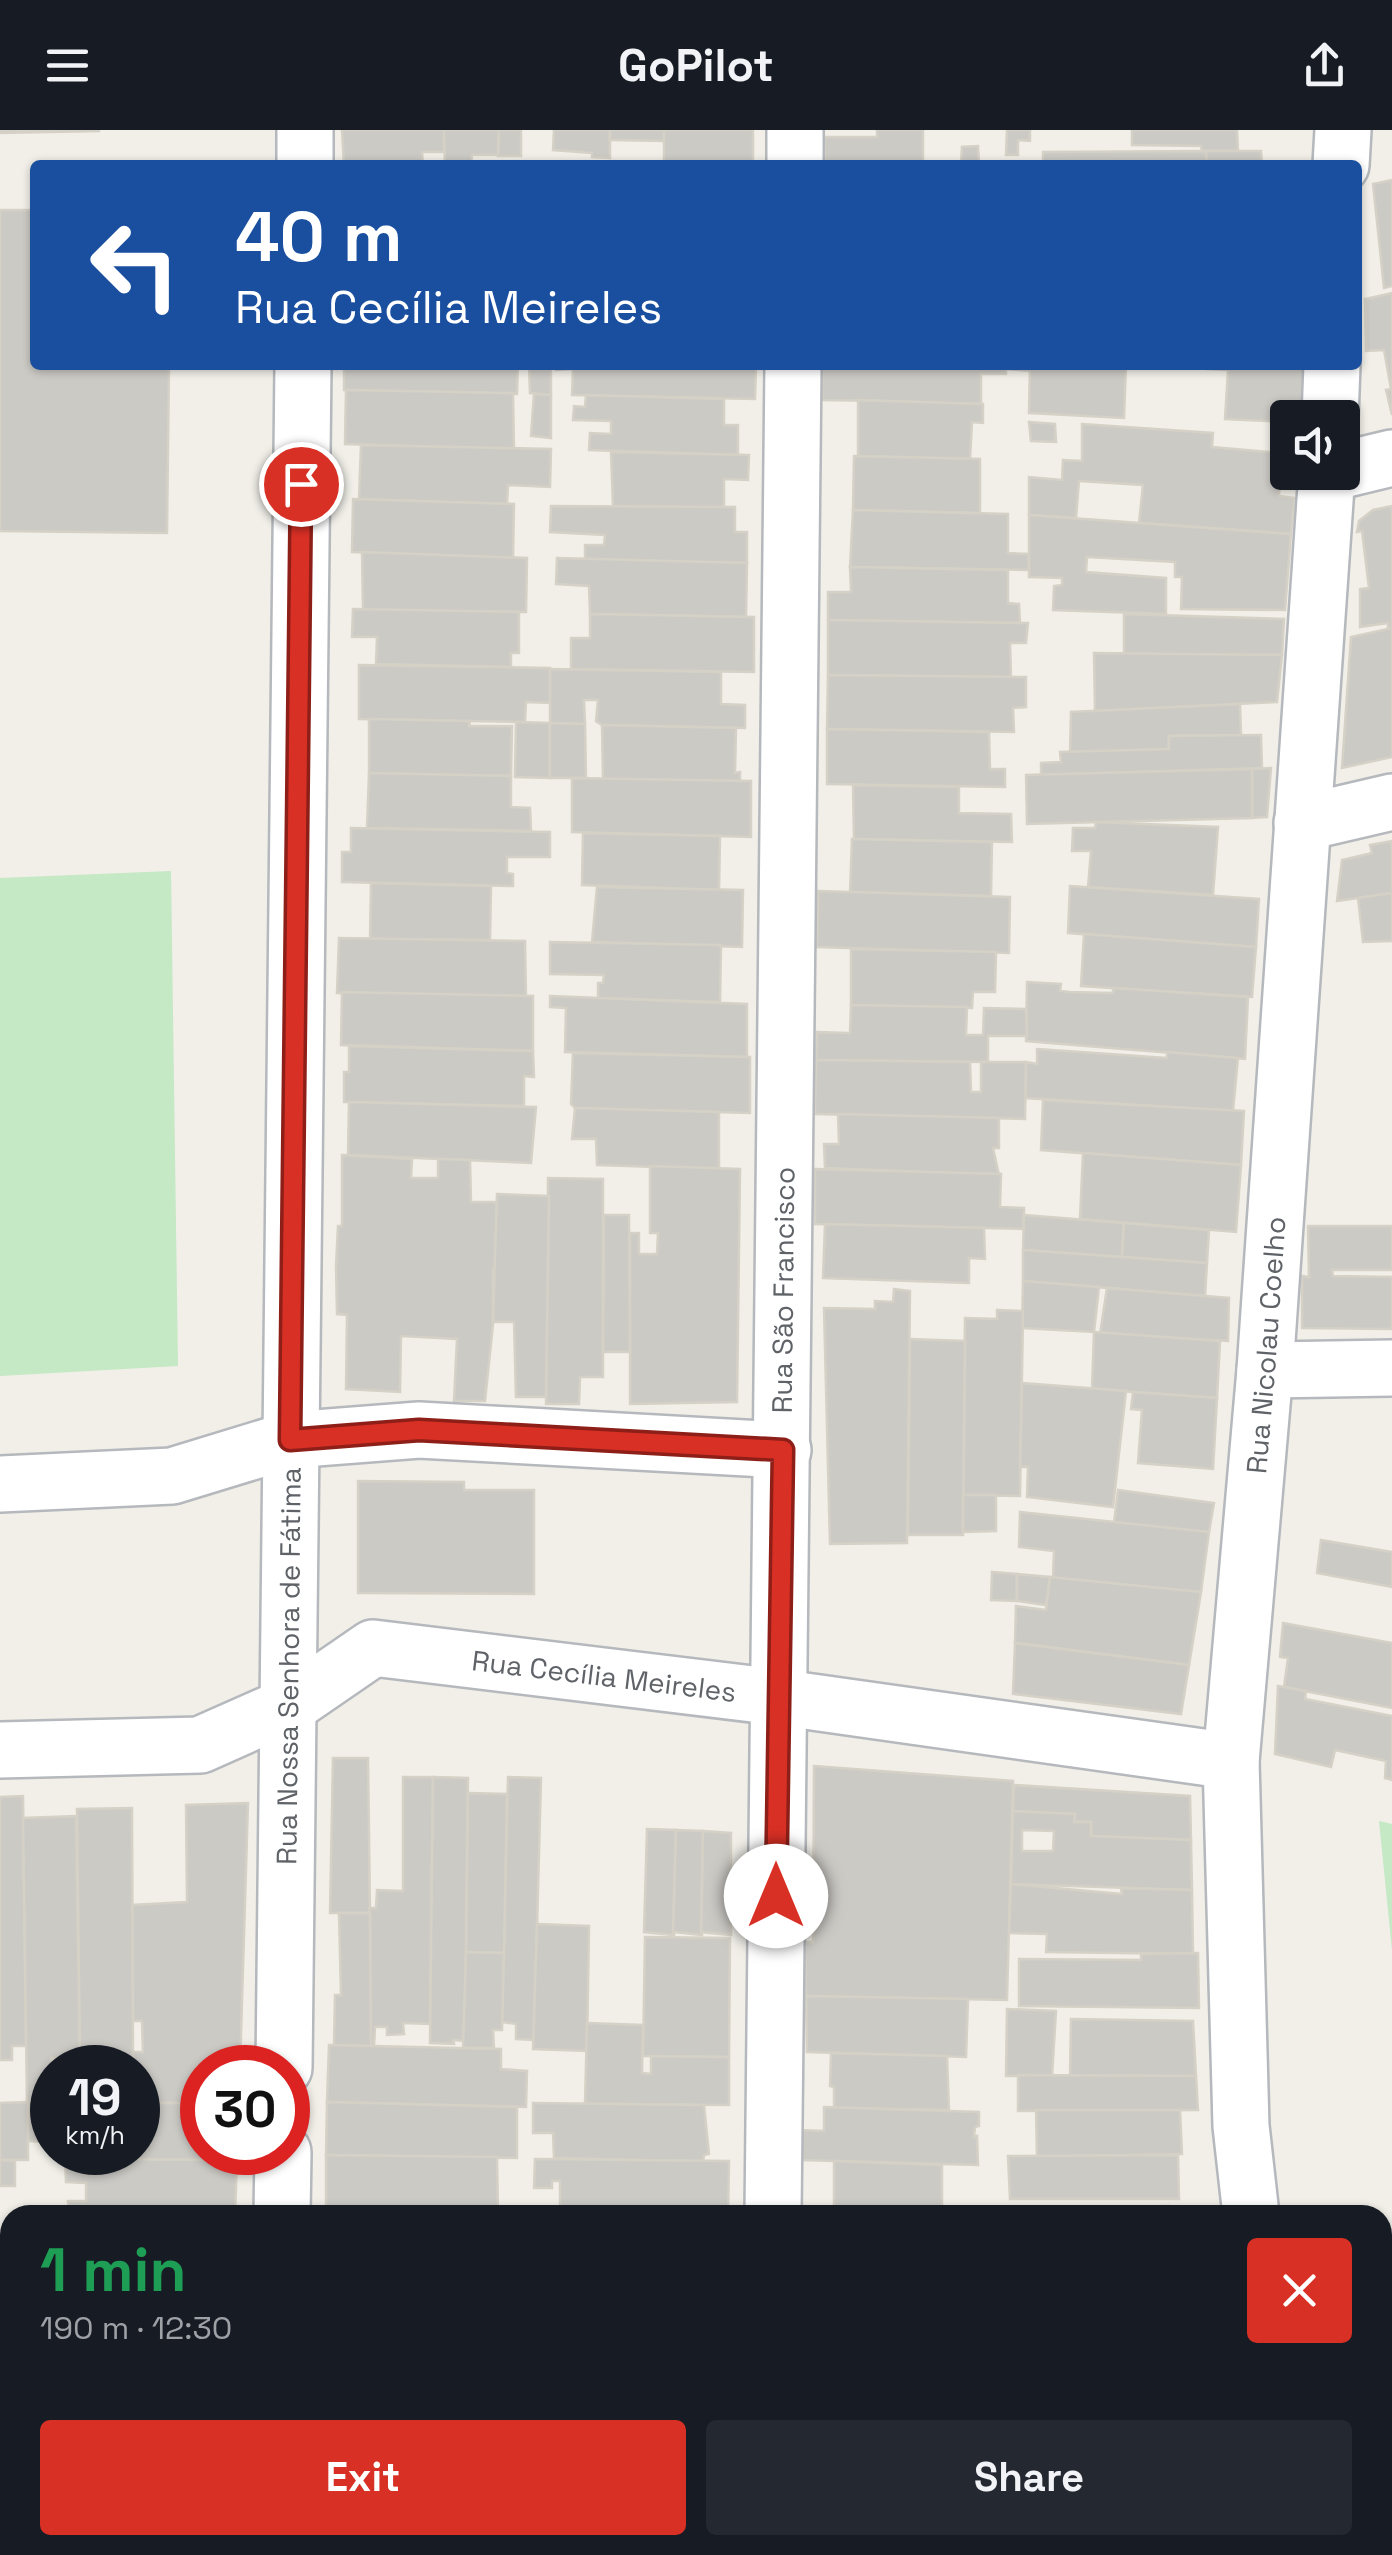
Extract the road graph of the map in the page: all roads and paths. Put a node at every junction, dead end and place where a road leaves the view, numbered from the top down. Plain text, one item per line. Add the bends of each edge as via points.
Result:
1 (306, 130) edge
2 (795, 130) edge
3 (305, 160) edge
4 (794, 160) edge
5 (303, 370) edge
6 (793, 370) edge
7 (1332, 370) edge
8 (1331, 400) edge
9 (1392, 458) edge
10 (1360, 466) edge
11 (1327, 490) edge
12 (1392, 802) edge
13 (1302, 823) junction
14 (1392, 1368) edge
15 (1265, 1370) junction
16 (290, 1440) junction
17 (783, 1450) junction
18 (0, 1484) edge
19 (778, 1698) junction
20 (290, 1705) junction
21 (0, 1750) edge
22 (1231, 1761) junction
23 (284, 2045) edge
24 (283, 2175) edge
25 (282, 2205) edge
26 (774, 2205) edge
27 (1250, 2205) edge

1 - 3 street
2 - 4 street
5 - 16 street, Rua Nossa Senhora de Fátima
6 - 17 street, Rua São Francisco
7 - 8 street
9 - 10 street
11 - 13 street, Rua Nicolau Coelho
12 - 13 street
13 - 15 street, Rua Nicolau Coelho
14 - 15 street
15 - 22 street, Rua Nicolau Coelho
16 - 17 street via 419,1430
16 - 18 street via 172,1476
16 - 20 street, Rua Nossa Senhora de Fátima
17 - 19 street, Rua São Francisco
19 - 20 street, Rua Cecília Meireles via 373,1648
19 - 22 street, Rua Cecília Meireles
19 - 26 street, Rua São Francisco
20 - 21 street, Rua Cecília Meireles via 200,1745
20 - 23 street, Rua Nossa Senhora de Fátima
22 - 27 street, Rua Nicolau Coelho via 1241,2126
24 - 25 street

